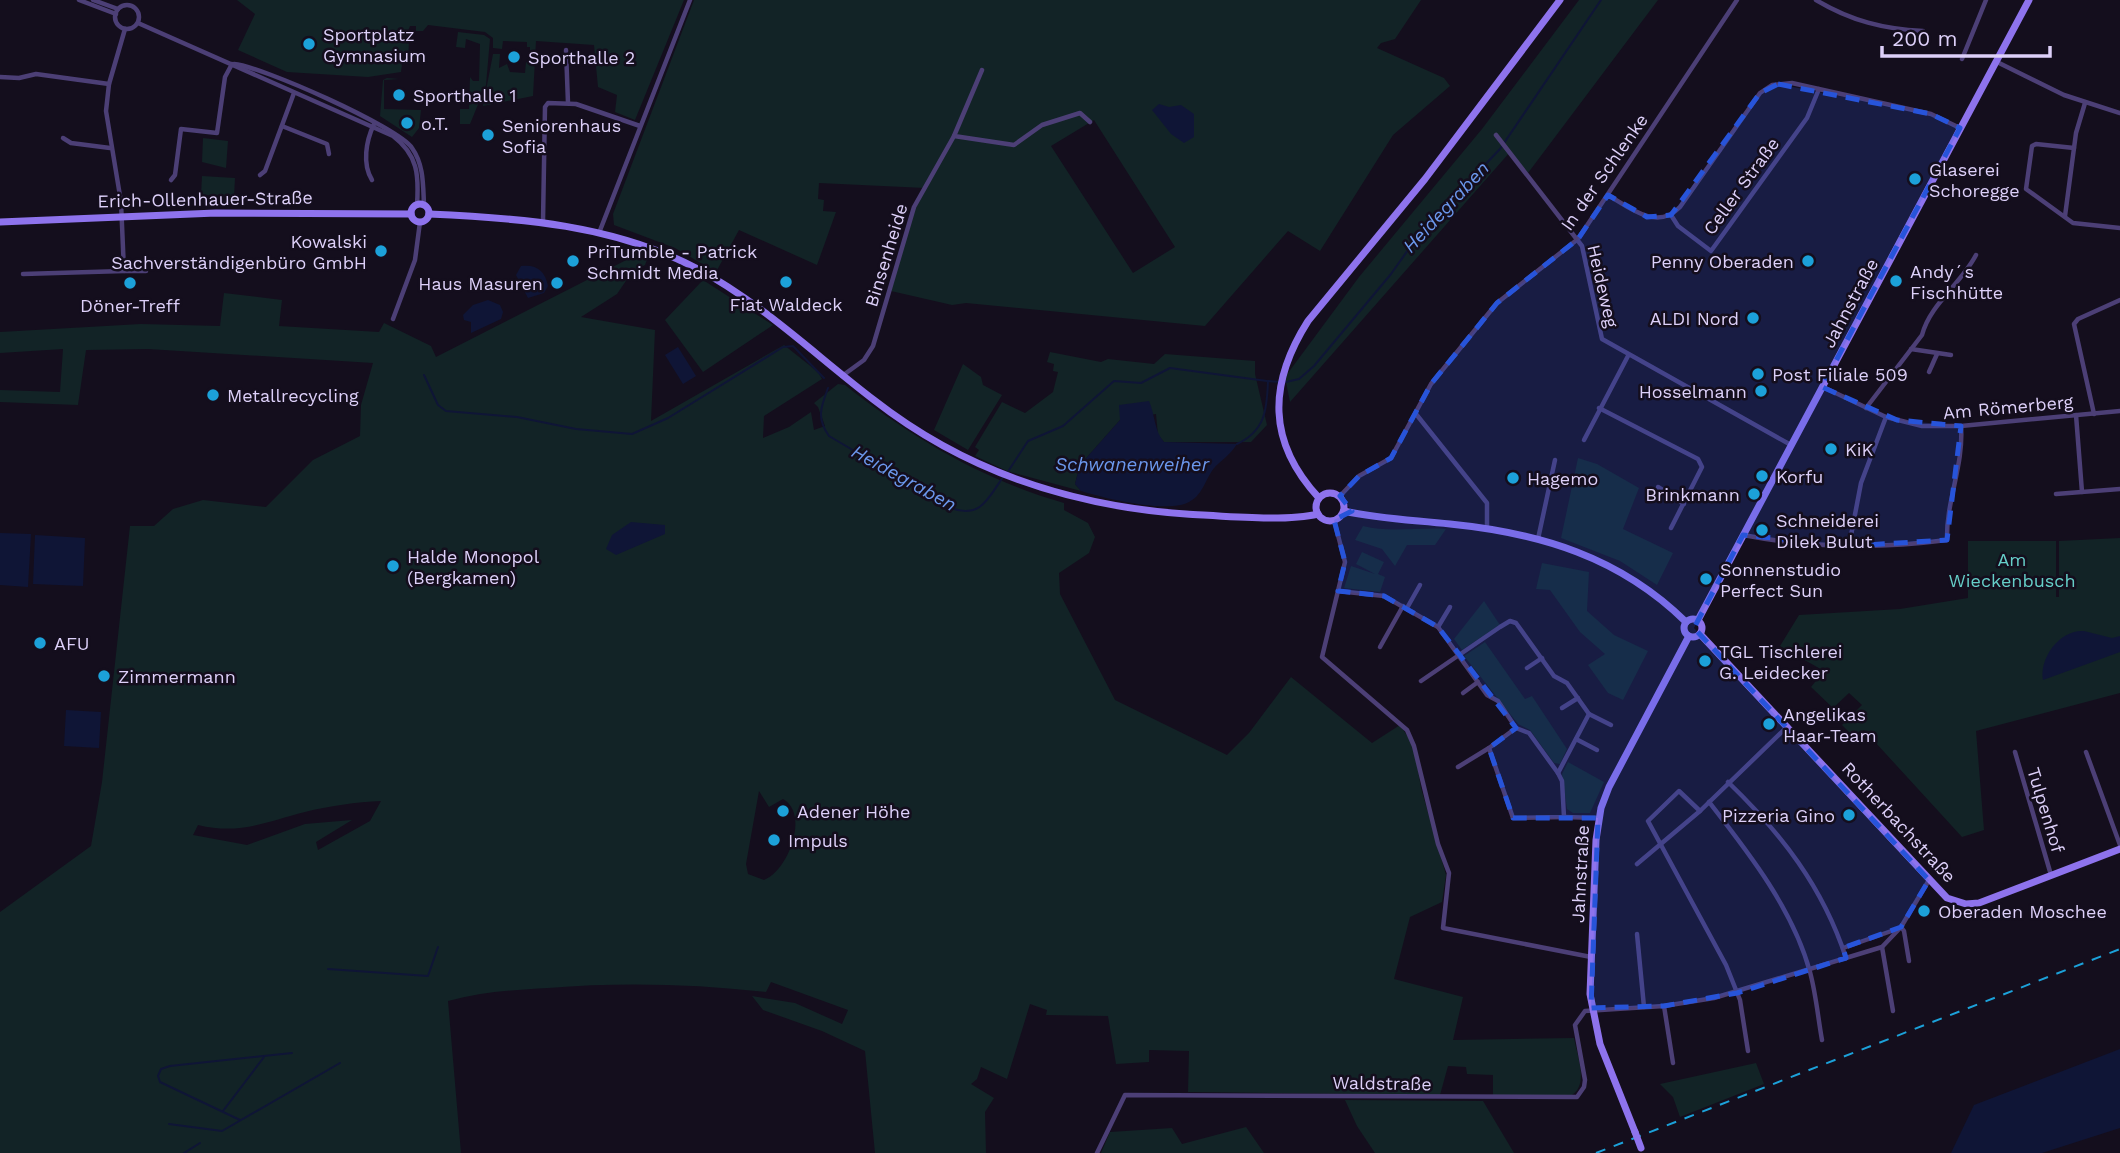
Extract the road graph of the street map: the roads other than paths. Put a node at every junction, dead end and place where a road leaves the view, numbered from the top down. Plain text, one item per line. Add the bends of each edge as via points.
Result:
1 (79, 0) edge
2 (93, 0) edge
3 (690, 0) edge
4 (1560, 0) edge
5 (1737, 0) edge
6 (1816, 0) edge
7 (1986, 0) edge
8 (2029, 0) edge
9 (133, 3) edge
10 (117, 12) junction
11 (138, 23) junction
12 (125, 29) junction
13 (1923, 31) dead end
14 (566, 50) dead end
15 (1962, 59) dead end
16 (1996, 61) junction
17 (232, 64) junction
18 (982, 70) dead end
19 (0, 77) edge
20 (109, 84) junction
21 (1819, 89) junction
22 (295, 90) junction
23 (568, 103) junction
24 (2085, 103) junction
25 (2120, 113) edge
26 (1090, 122) dead end
27 (374, 124) junction
28 (282, 126) junction
29 (640, 126) junction
30 (1960, 128) junction
31 (1496, 135) dead end
32 (954, 136) junction
33 (63, 138) dead end
34 (110, 148) junction
35 (2074, 148) junction
36 (329, 154) dead end
37 (260, 175) dead end
38 (171, 180) dead end
39 (372, 180) dead end
40 (1608, 195) junction
41 (420, 205) junction
42 (411, 214) junction
43 (429, 214) junction
44 (1671, 215) junction
45 (2065, 216) junction
46 (121, 217) junction
47 (543, 221) junction
48 (0, 222) edge
49 (420, 222) junction
50 (2120, 228) edge
51 (599, 233) junction
52 (1578, 239) junction
53 (1976, 256) dead end
54 (124, 271) junction
55 (146, 271) dead end
56 (23, 274) dead end
57 (2120, 300) edge
58 (393, 319) dead end
59 (1911, 349) junction
60 (1937, 354) junction
61 (1951, 355) dead end
62 (1628, 356) junction
63 (1930, 372) dead end
64 (842, 376) junction
65 (1822, 387) junction
66 (1599, 408) junction
67 (1866, 408) junction
68 (2120, 411) edge
69 (1416, 414) junction
70 (2094, 414) junction
71 (2076, 415) junction
72 (1886, 417) junction
73 (1961, 426) junction
74 (1584, 440) dead end
75 (1791, 444) junction
76 (1555, 460) dead end
77 (1658, 487) dead end
78 (2120, 489) edge
79 (2082, 492) junction
80 (2056, 494) dead end
81 (1340, 496) junction
82 (1320, 498) junction
83 (1684, 504) junction
84 (1344, 511) junction
85 (1318, 514) junction
86 (1334, 520) junction
87 (1487, 528) junction
88 (1671, 528) dead end
89 (1743, 535) junction
90 (1538, 539) junction
91 (1849, 546) junction
92 (1420, 585) dead end
93 (1338, 591) junction
94 (1405, 607) junction
95 (1450, 607) dead end
96 (1698, 620) junction
97 (1685, 622) junction
98 (1438, 627) junction
99 (1700, 634) junction
100 (1689, 636) junction
101 (1380, 647) dead end
102 (1460, 654) junction
103 (1542, 658) junction
104 (1527, 668) dead end
105 (1421, 681) dead end
106 (1478, 682) junction
107 (1463, 693) dead end
108 (1578, 698) junction
109 (1562, 708) dead end
110 (1589, 714) junction
111 (1611, 725) dead end
112 (1788, 726) junction
113 (1516, 727) junction
114 (1576, 739) junction
115 (1489, 748) junction
116 (1597, 750) dead end
117 (2015, 752) dead end
118 (2086, 752) dead end
119 (1458, 767) dead end
120 (1558, 773) junction
121 (1728, 782) junction
122 (1709, 802) junction
123 (1700, 811) junction
124 (1564, 817) junction
125 (1599, 818) junction
126 (1662, 845) junction
127 (2120, 847) edge
128 (1636, 864) dead end
129 (2050, 875) junction
130 (1929, 880) junction
131 (1901, 927) junction
132 (1637, 934) dead end
133 (1882, 947) junction
134 (1843, 948) junction
135 (1591, 957) junction
136 (1846, 958) junction
137 (1909, 961) dead end
138 (1809, 971) junction
139 (1737, 993) junction
140 (1644, 1006) junction
141 (1664, 1006) junction
142 (1591, 1008) junction
143 (1894, 1011) dead end
144 (1577, 1039) joint
145 (1822, 1040) dead end
146 (1748, 1051) dead end
147 (1673, 1063) dead end
148 (1642, 1150) edge
149 (1097, 1153) edge

1 - 10 street
2 - 10 street
3 - 29 street
4 - 82 street via 1441,159 1294,342 1284,369 1278,418 1284,445 1298,473
5 - 40 street, In der Schlenke
6 - 13 street via 1886,29
7 - 15 street
8 - 16 street, Jahnstraße
9 - 10 street
9 - 11 street
10 - 12 street via 117,23
11 - 12 street
11 - 17 street
12 - 20 street
14 - 23 street
16 - 24 street
16 - 30 street, Jahnstraße
17 - 22 street
17 - 38 street via 225,78 217,133 181,129 176,174
18 - 32 street, Binsenheide
19 - 20 street via 36,74
20 - 34 street
21 - 30 street via 1931,114
21 - 44 street via 1778,84 1760,93
21 - 44 street, Celler Straße via 1801,127 1711,251
22 - 27 street
22 - 28 street
23 - 29 street
23 - 47 street via 545,107
24 - 25 street
24 - 35 street
26 - 32 street via 1080,113 1042,125 1014,145
27 - 39 street via 365,169
27 - 41 street via 396,132 408,146 418,172
28 - 36 street via 327,144
28 - 37 street
29 - 51 street
30 - 65 street, Jahnstraße
31 - 52 street, Heideweg
32 - 64 street, Binsenheide via 914,207 873,346 864,360
33 - 34 street
34 - 46 street
35 - 45 street
35 - 45 street via 2032,146 2026,189
40 - 44 street via 1647,217
40 - 52 street, In der Schlenke
41 - 42 street
41 - 43 street
42 - 46 street, Erich-Ollenhauer-Straße
42 - 49 street
43 - 47 street
43 - 49 street
45 - 50 street via 2073,223
46 - 48 street, Erich-Ollenhauer-Straße
46 - 54 street
47 - 51 street
49 - 58 street via 415,260
51 - 64 street via 654,249 723,283
52 - 62 street, Heideweg via 1599,334
52 - 69 street, In der Schlenke via 1497,303 1432,384
53 - 59 street via 1925,321 1922,335
54 - 55 street
54 - 56 street
57 - 70 street via 2074,324
59 - 60 street
59 - 67 street
60 - 61 street
60 - 63 street
62 - 66 street
62 - 75 street, Heideweg
64 - 85 street via 934,442 1004,477 1066,497 1198,515
65 - 67 street, Am Römerberg
65 - 75 street, Jahnstraße
66 - 74 street
66 - 83 street via 1698,459 1702,467
67 - 72 street, Am Römerberg
68 - 70 street, Am Römerberg
69 - 81 street, In der Schlenke via 1391,458 1359,476
69 - 87 street via 1487,503
70 - 71 street, Am Römerberg
71 - 73 street, Am Römerberg
71 - 79 street
72 - 73 street, Am Römerberg via 1922,426
72 - 91 street via 1861,483
73 - 91 street via 1947,540 1897,547
75 - 89 street, Jahnstraße
76 - 90 street
77 - 83 street
78 - 79 street
79 - 80 street
81 - 82 street via 1332,493
81 - 84 street
82 - 85 street
83 - 88 street
84 - 86 street
84 - 87 street
85 - 86 street
86 - 93 street via 1345,562
87 - 90 street
89 - 91 street
89 - 96 street, Jahnstraße
90 - 97 street via 1618,569 1655,593
92 - 94 street
93 - 94 street via 1379,594
93 - 135 street via 1322,657 1407,730 1449,873 1443,928
94 - 98 street
94 - 101 street
95 - 98 street
96 - 97 street
96 - 99 street
97 - 100 street
98 - 102 street
99 - 100 street
99 - 112 street, Rotherbachstraße
100 - 125 street, Jahnstraße via 1609,787
102 - 103 street via 1514,621
102 - 105 street
102 - 106 street
103 - 104 street
103 - 108 street
106 - 107 street
106 - 113 street
108 - 109 street
108 - 110 street
110 - 111 street
110 - 114 street
112 - 121 street
112 - 130 street, Rotherbachstraße
113 - 115 street
113 - 120 street via 1529,733
114 - 116 street
114 - 120 street
115 - 119 street
115 - 124 street via 1514,818
117 - 129 street, Tulpenhof
118 - 127 street
120 - 124 street
121 - 122 street
121 - 134 street via 1797,860 1829,908
122 - 123 street
122 - 138 street via 1772,892
123 - 126 street
123 - 126 street via 1683,793 1675,793 1648,821
124 - 125 street
125 - 135 street, Jahnstraße
126 - 128 street
126 - 139 street
127 - 129 street, Rotherbachstraße
129 - 130 street, Rotherbachstraße via 1973,904 1948,898
130 - 131 street
131 - 133 street
131 - 134 street
131 - 137 street
132 - 140 street
133 - 136 street
133 - 143 street
134 - 136 street
135 - 142 street, Jahnstraße
136 - 138 street
138 - 139 street
138 - 145 street
139 - 141 street
139 - 146 street
140 - 141 street
140 - 142 street
141 - 147 street
142 - 144 street, Jahnstraße via 1577,1017
142 - 148 street, Jahnstraße, bridge via 1600,1044
144 - 149 street, Waldstraße via 1584,1087 1570,1098 1125,1095

